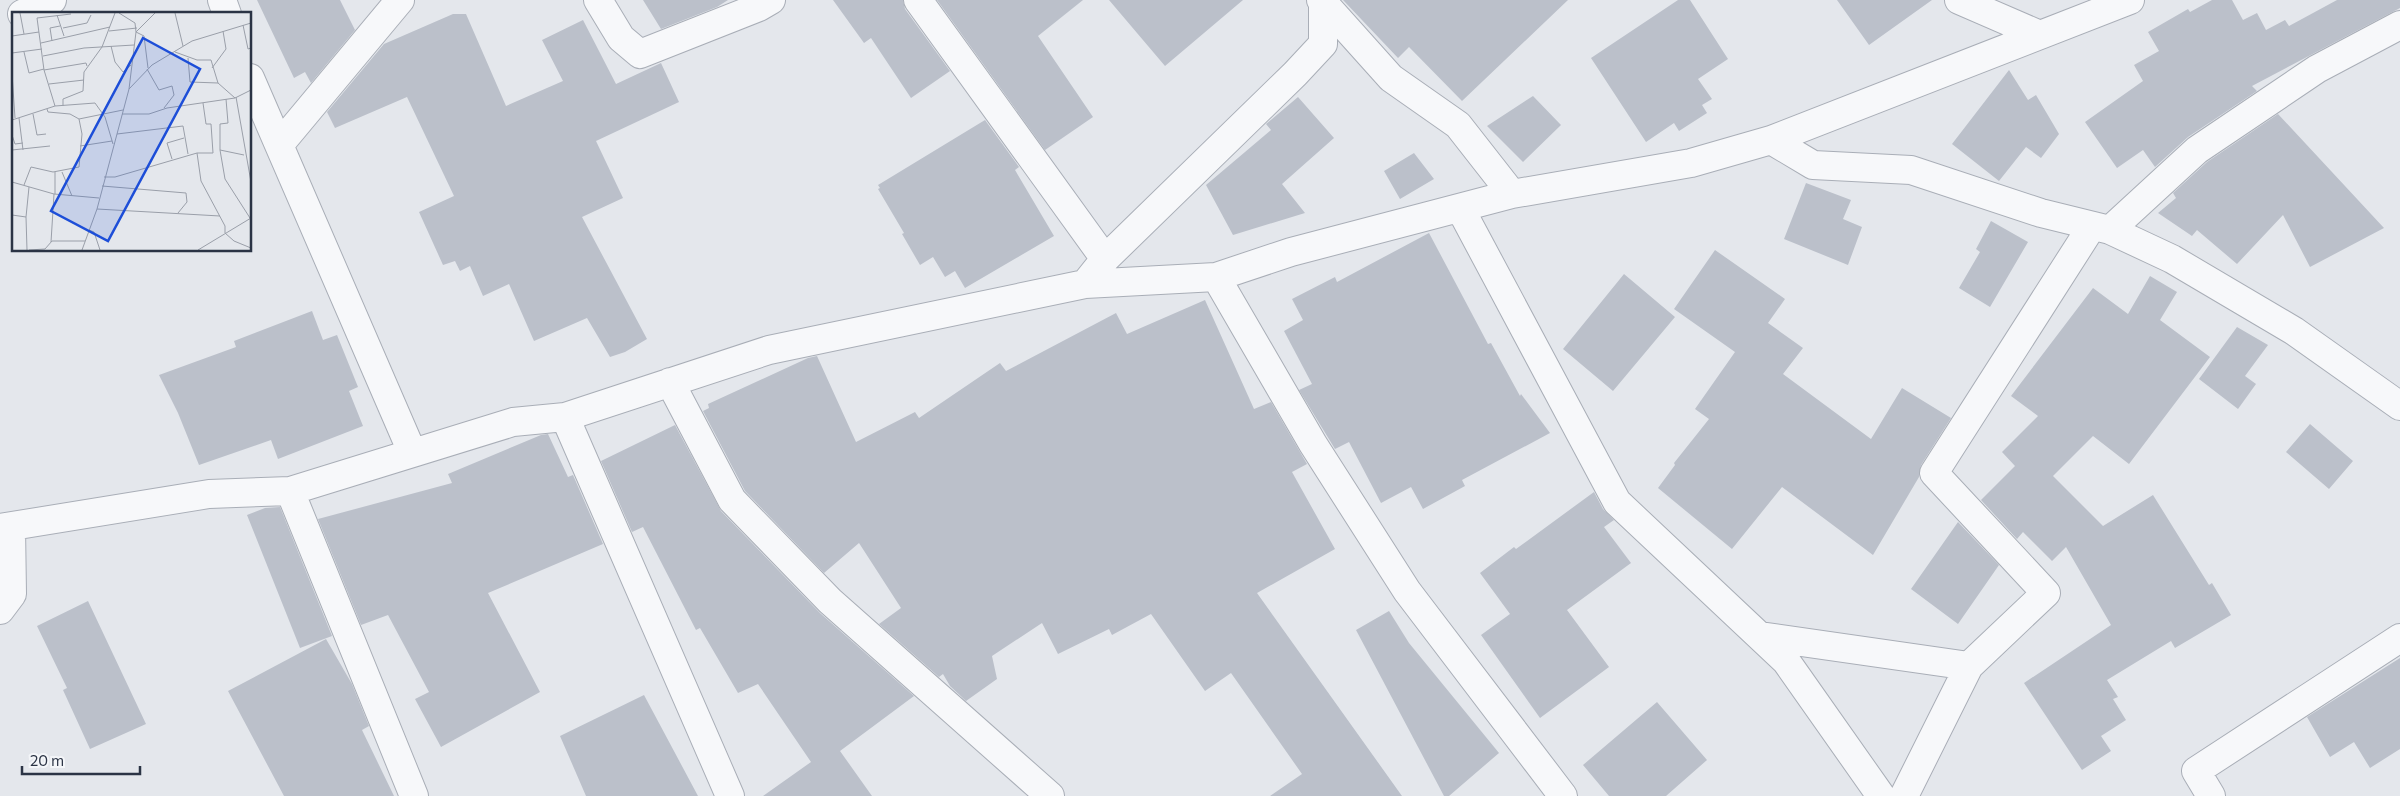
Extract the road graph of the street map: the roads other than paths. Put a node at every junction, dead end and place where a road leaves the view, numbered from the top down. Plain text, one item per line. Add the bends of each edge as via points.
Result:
1 (52, 0) edge
2 (222, 0) edge
3 (400, 0) edge
4 (598, 0) edge
5 (771, 0) edge
6 (918, 0) edge
7 (1322, 0) edge
8 (1959, 0) edge
9 (2130, 0) edge
10 (26, 12) edge
11 (226, 12) edge
12 (12, 19) edge
13 (0, 24) edge
14 (2400, 25) edge
15 (2040, 35) junction
16 (251, 80) edge
17 (1770, 140) junction
18 (280, 144) junction
19 (1512, 194) junction
20 (1460, 208) junction
21 (2101, 228) junction
22 (1105, 259) junction
23 (1216, 277) junction
24 (1085, 284) junction
25 (670, 382) junction
26 (2400, 406) edge
27 (565, 417) junction
28 (412, 452) junction
29 (290, 491) junction
30 (6, 527) edge
31 (0, 610) edge
32 (1760, 636) junction
33 (2400, 638) edge
34 (1969, 666) junction
35 (414, 796) edge
36 (730, 796) edge
37 (1050, 796) edge
38 (1563, 796) edge
39 (1881, 796) edge
40 (1904, 796) edge
41 (2211, 796) edge

1 - 10 street
2 - 11 street
3 - 18 street
4 - 5 street via 621,38 640,54
6 - 22 street
7 - 19 street via 1391,78 1458,125
7 - 22 street via 1323,44
8 - 15 street
9 - 15 street
12 - 13 street
14 - 21 street via 2317,69 2197,150
15 - 17 street
16 - 18 street
17 - 19 street via 1691,163
17 - 21 street via 1813,165 1911,170 2042,213
18 - 28 street
19 - 20 street
20 - 23 street via 1291,252
20 - 32 street via 1617,502
21 - 26 street via 2172,259 2294,331
21 - 34 street via 1934,473 2046,592
22 - 24 street
23 - 24 street
23 - 38 street via 1313,444 1408,591
24 - 25 street via 769,350
25 - 27 street
25 - 37 street via 732,500 830,601
27 - 28 street via 513,422
27 - 36 street
28 - 29 street
29 - 30 street via 209,494
29 - 35 street
30 - 31 street via 12,594
32 - 34 street
32 - 39 street via 1786,661
33 - 41 street via 2196,771
34 - 40 street

